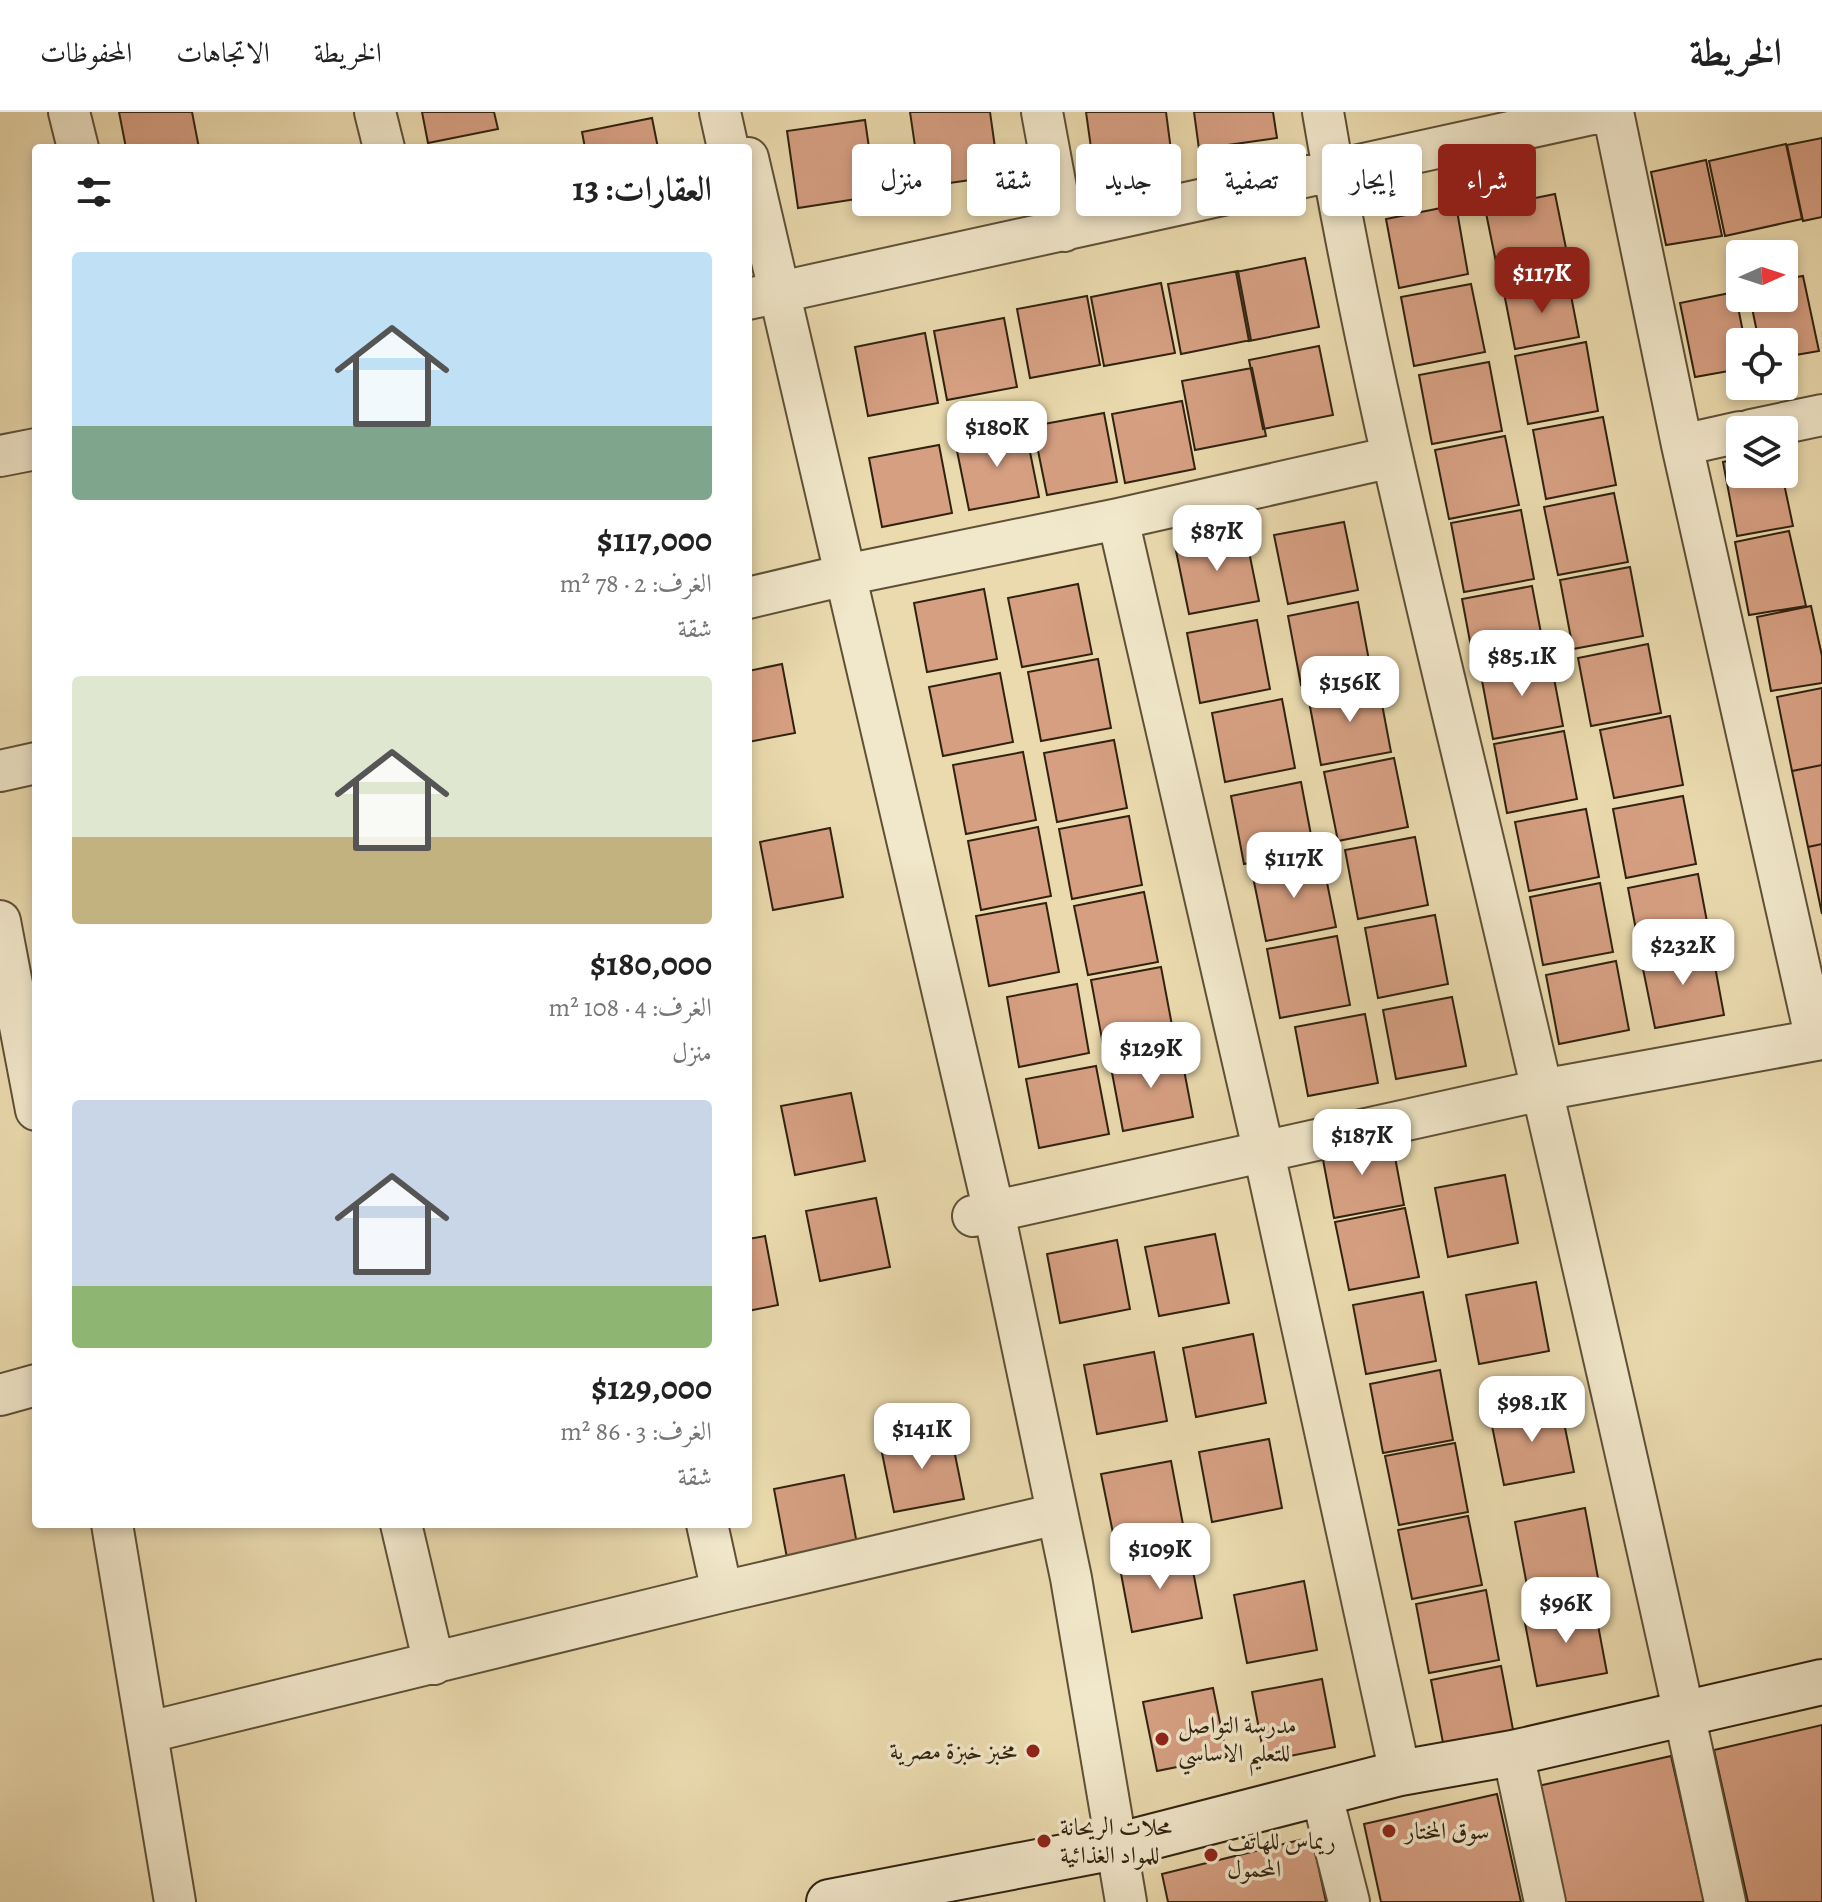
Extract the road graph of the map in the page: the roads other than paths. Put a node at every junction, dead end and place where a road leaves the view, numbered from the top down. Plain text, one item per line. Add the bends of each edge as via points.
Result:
1 (69, 112) edge
2 (375, 112) edge
3 (720, 112) edge
4 (738, 112) edge
5 (1042, 112) edge
6 (1323, 112) edge
7 (1601, 112) edge
8 (1613, 112) edge
9 (77, 144) edge
10 (383, 144) edge
11 (727, 144) edge
12 (745, 144) edge
13 (1329, 144) edge
14 (1422, 151) edge
15 (1322, 172) edge
16 (752, 195) edge
17 (1342, 216) edge
18 (1064, 231) junction
19 (752, 251) edge
20 (763, 296) edge
21 (1822, 415) edge
22 (1798, 420) edge
23 (1726, 435) edge
24 (1682, 445) junction
25 (32, 450) edge
26 (0, 456) edge
27 (1392, 457) junction
28 (1118, 519) junction
29 (837, 576) junction
30 (752, 597) edge
31 (32, 764) edge
32 (0, 771) edge
33 (0, 921) edge
34 (1819, 1040) edge
35 (32, 1089) edge
36 (1542, 1090) junction
37 (1264, 1153) junction
38 (983, 1214) junction
39 (32, 1386) edge
40 (0, 1395) edge
41 (1048, 1516) junction
42 (113, 1528) edge
43 (402, 1528) edge
44 (708, 1528) edge
45 (722, 1592) junction
46 (434, 1664) junction
47 (1822, 1682) edge
48 (1685, 1714) junction
49 (149, 1732) junction
50 (1513, 1753) junction
51 (1400, 1773) junction
52 (1321, 1792) junction
53 (1108, 1848) junction
54 (175, 1902) edge
55 (829, 1902) edge
56 (1108, 1902) edge
57 (1126, 1902) edge
58 (1349, 1902) edge
59 (1545, 1902) edge
60 (1725, 1902) edge

1 - 9 street
2 - 10 street
3 - 11 street
4 - 12 street
5 - 18 street
6 - 13 street
7 - 14 street
8 - 24 street
15 - 18 street
16 - 20 street
17 - 27 street
18 - 20 street
19 - 20 street
20 - 29 street
21 - 22 street
23 - 24 street
24 - 34 street
25 - 26 street
27 - 28 street
27 - 36 street
28 - 29 street
28 - 37 street
29 - 30 street
29 - 38 street
31 - 32 street
33 - 35 street
34 - 36 street
36 - 37 street
36 - 48 street
37 - 38 street
37 - 51 street
38 - 41 street
39 - 40 street
41 - 45 street
41 - 53 street via 1088,1670
42 - 49 street
43 - 46 street
44 - 45 street
45 - 46 street
46 - 49 street
47 - 48 street
48 - 50 street
48 - 60 street
49 - 54 street
50 - 51 street
50 - 59 street
51 - 52 street
52 - 53 street
52 - 58 street
53 - 55 street
53 - 56 street
53 - 57 street

